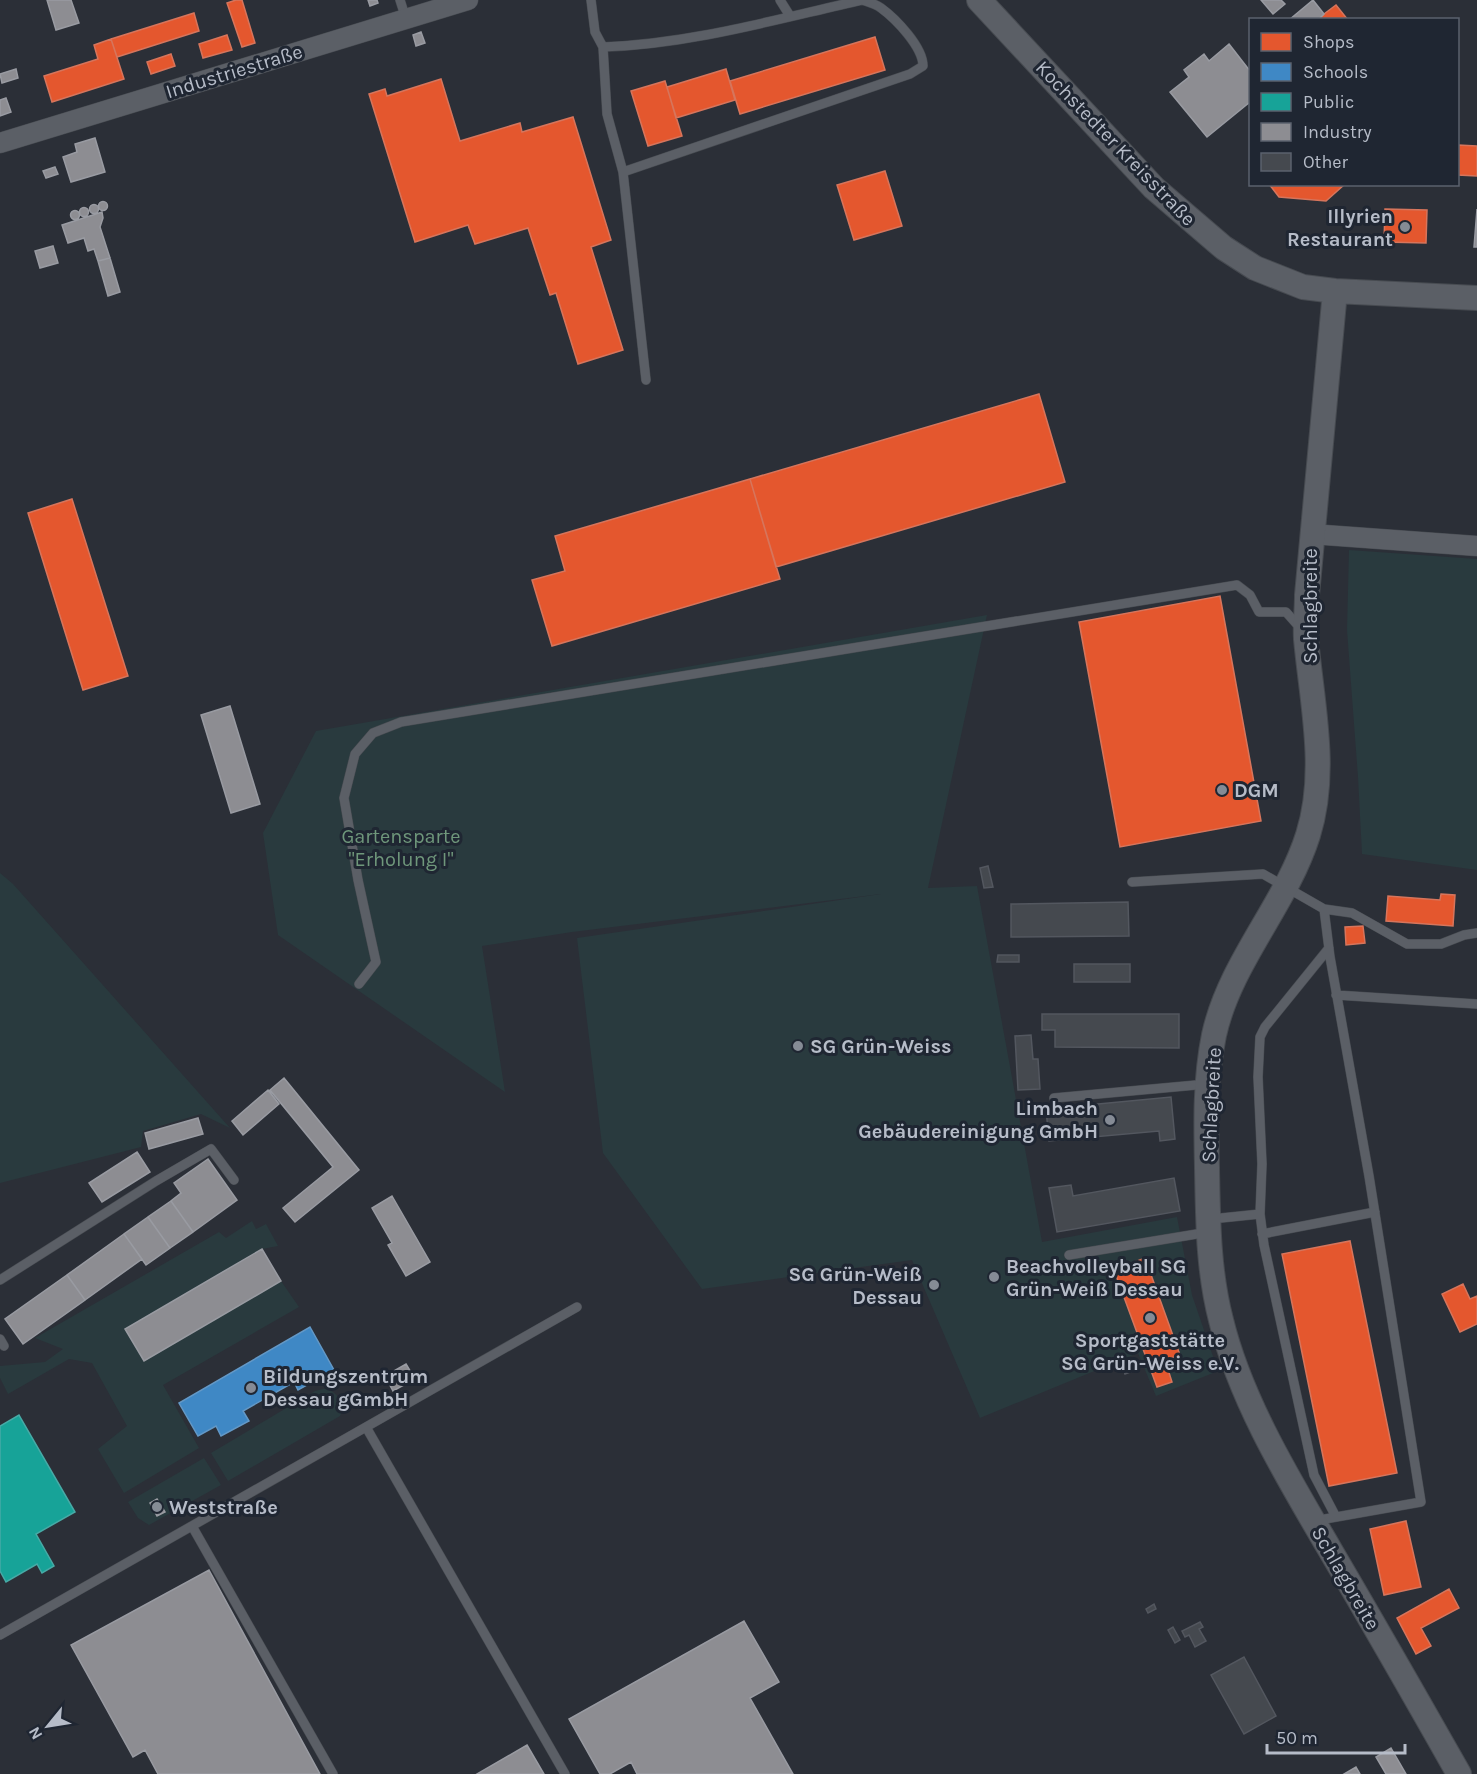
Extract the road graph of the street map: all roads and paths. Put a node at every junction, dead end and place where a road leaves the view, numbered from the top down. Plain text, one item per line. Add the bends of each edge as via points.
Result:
1 (400, 0) edge
2 (468, 0) edge
3 (591, 0) edge
4 (780, 0) edge
5 (862, 0) edge
6 (979, 0) edge
7 (790, 16) junction
8 (406, 19) junction
9 (603, 47) junction
10 (0, 143) edge
11 (623, 172) junction
12 (1335, 291) junction
13 (1477, 298) edge
14 (646, 380) dead end
15 (1311, 534) junction
16 (1477, 546) edge
17 (1306, 634) junction
18 (1132, 882) dead end
19 (1286, 887) junction
20 (1324, 909) junction
21 (1477, 933) edge
22 (1329, 948) junction
23 (359, 984) dead end
24 (1336, 995) junction
25 (1477, 1004) edge
26 (1207, 1084) junction
27 (1054, 1098) dead end
28 (234, 1180) dead end
29 (1375, 1212) junction
30 (1260, 1214) junction
31 (1208, 1224) junction
32 (1262, 1234) junction
33 (1069, 1255) dead end
34 (0, 1280) edge
35 (578, 1307) dead end
36 (366, 1426) junction
37 (1326, 1522) junction
38 (192, 1526) junction
39 (0, 1635) edge
40 (333, 1774) edge
41 (565, 1774) edge
42 (1459, 1774) edge

1 - 8 lane
2 - 8 street, Industriestraße
3 - 9 lane via 595,33
4 - 7 lane
5 - 7 lane
5 - 11 lane via 879,6 908,35 923,57 923,66
6 - 12 street, Kochstedter Kreisstraße via 1184,216 1255,268 1303,287
7 - 9 lane via 710,34
8 - 10 street, Industriestraße
9 - 11 lane via 607,114
11 - 14 lane
12 - 13 street, Kochstedter Kreisstraße
12 - 15 street, Schlagbreite
15 - 16 street
15 - 17 street, Schlagbreite
17 - 19 street, Schlagbreite via 1317,776 1308,834
17 - 23 lane via 1286,612 1259,612 1250,595 1237,585 401,722 374,733 355,754 344,798 376,962
18 - 19 lane via 1263,874
19 - 20 lane
19 - 26 street, Schlagbreite via 1225,1000
20 - 21 lane via 1352,913 1407,945 1441,944
20 - 22 lane
22 - 24 lane
22 - 30 lane via 1260,1037
24 - 25 lane
24 - 29 lane
26 - 27 lane
26 - 31 street, Schlagbreite
28 - 34 lane via 211,1149
29 - 32 lane
29 - 37 lane via 1421,1502
30 - 31 lane via 1221,1218
30 - 32 lane
31 - 33 lane
31 - 37 street, Schlagbreite via 1216,1297 1227,1344 1266,1434
32 - 37 lane
35 - 36 lane
36 - 38 lane
36 - 41 lane
37 - 42 street, Schlagbreite
38 - 39 lane
38 - 40 lane

